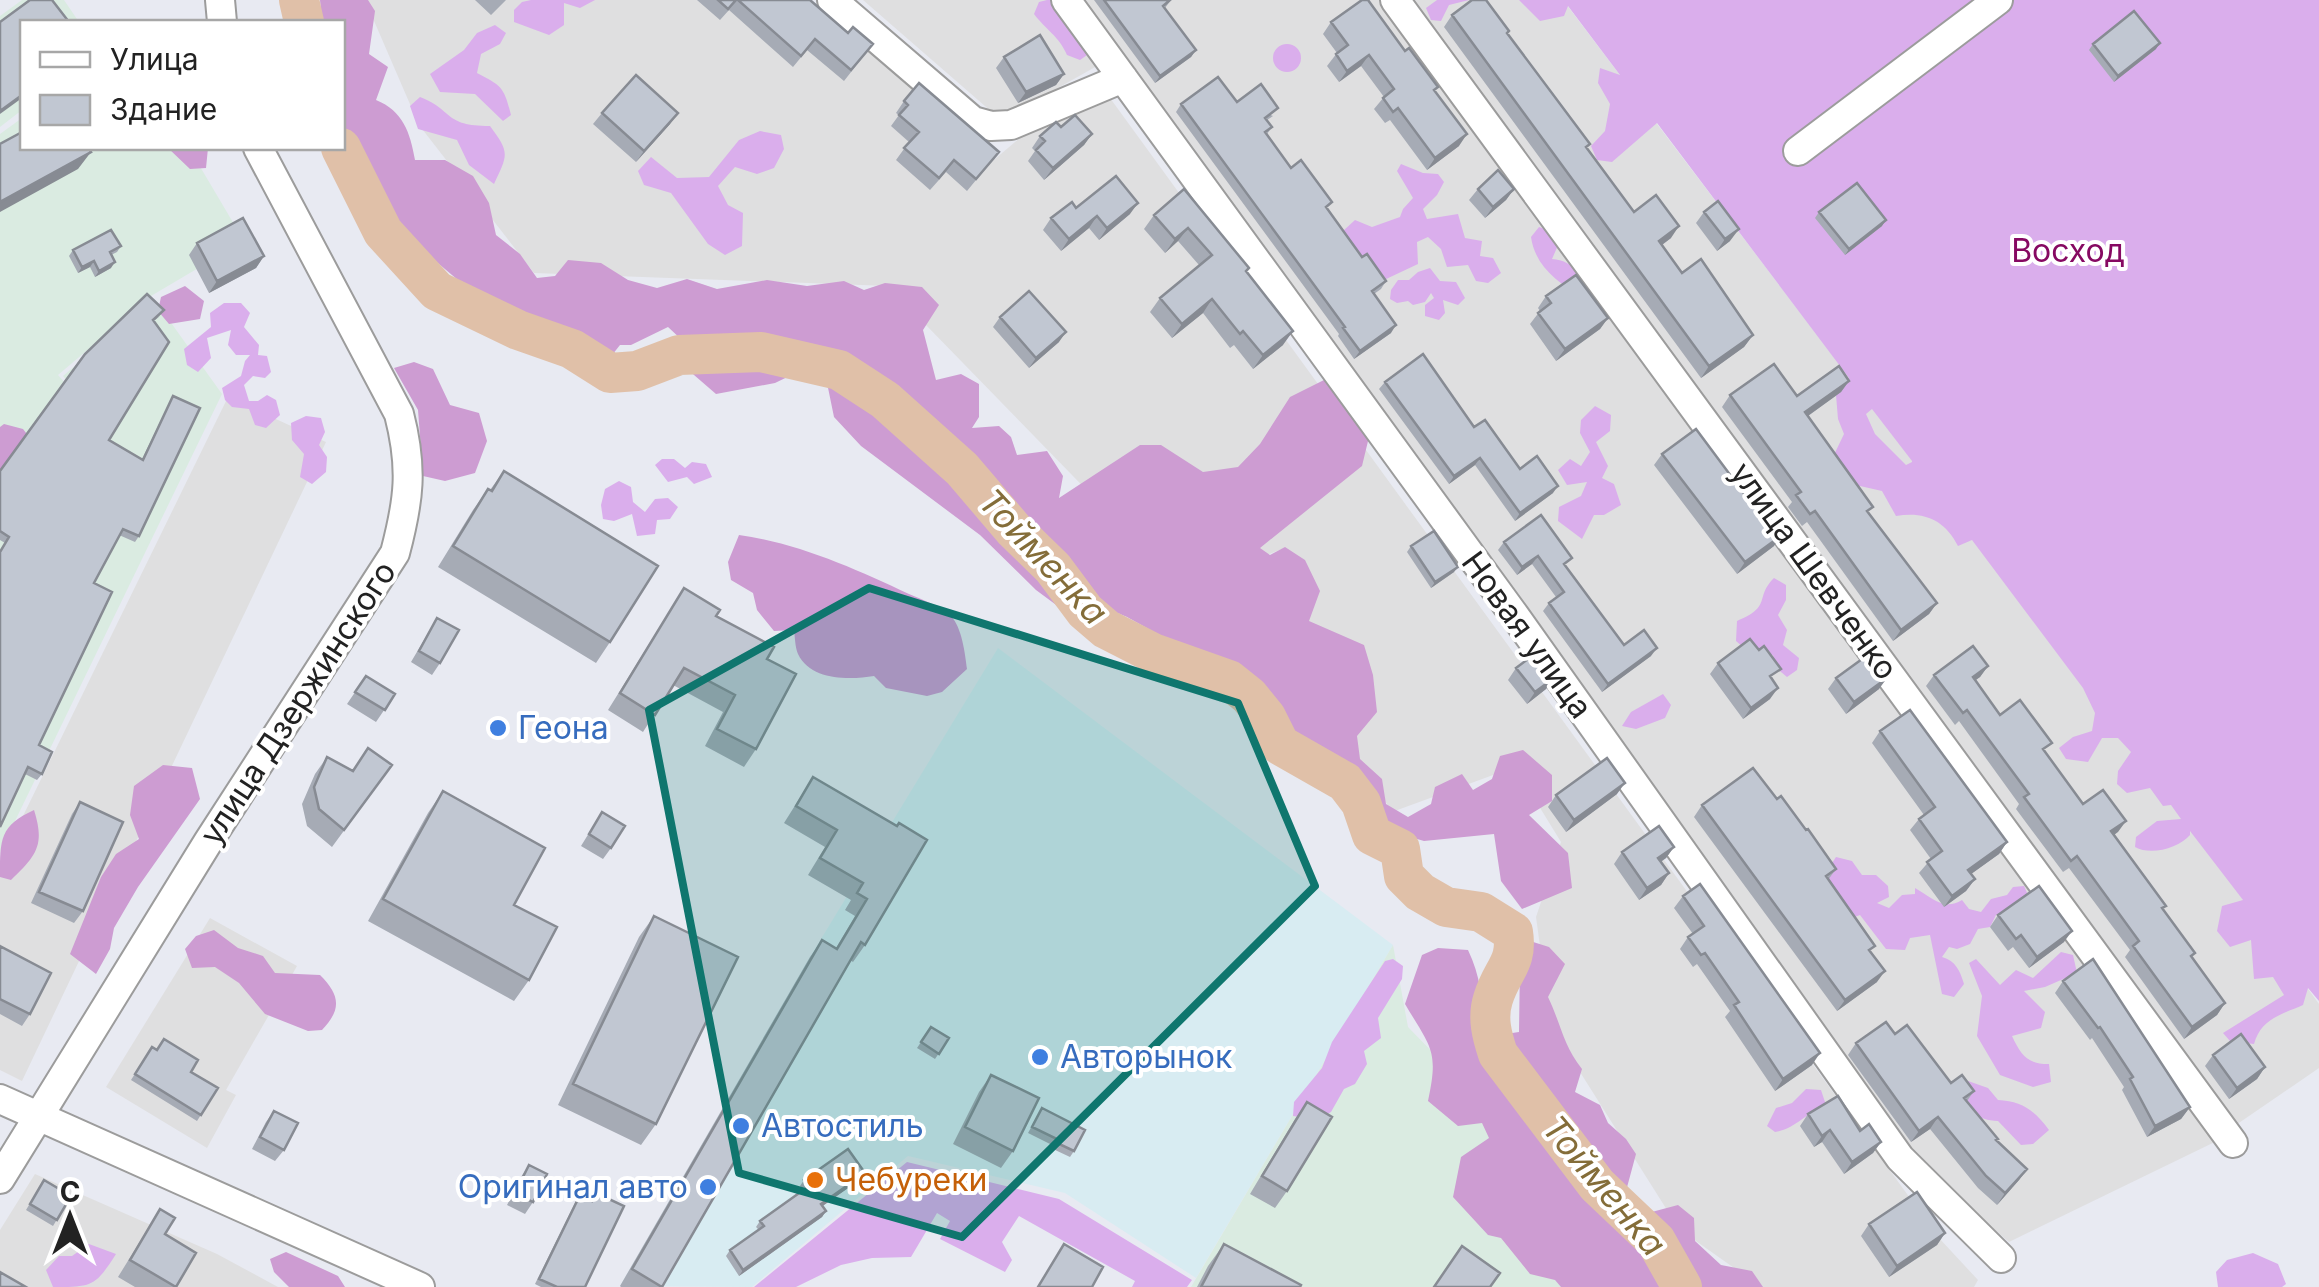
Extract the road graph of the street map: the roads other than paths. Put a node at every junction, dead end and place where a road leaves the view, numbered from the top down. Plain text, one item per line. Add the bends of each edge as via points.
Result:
1 (832, 0) edge
2 (1066, 0) edge
3 (1395, 0) edge
4 (1998, 0) edge
5 (1123, 78) junction
6 (259, 150) edge
7 (1798, 151) dead end
8 (0, 1099) edge
9 (39, 1116) junction
10 (2233, 1142) dead end
11 (0, 1179) edge
12 (2001, 1258) dead end
13 (420, 1287) edge

1 - 5 street via 974,121 991,126 1011,125
2 - 5 street, Новая улица
3 - 10 street, улица Шевченко
4 - 7 street
5 - 12 street, Новая улица via 1900,1158
6 - 9 street, улица Дзержинского via 399,414 408,504 395,553
8 - 9 street
9 - 11 street, улица Дзержинского
9 - 13 street

